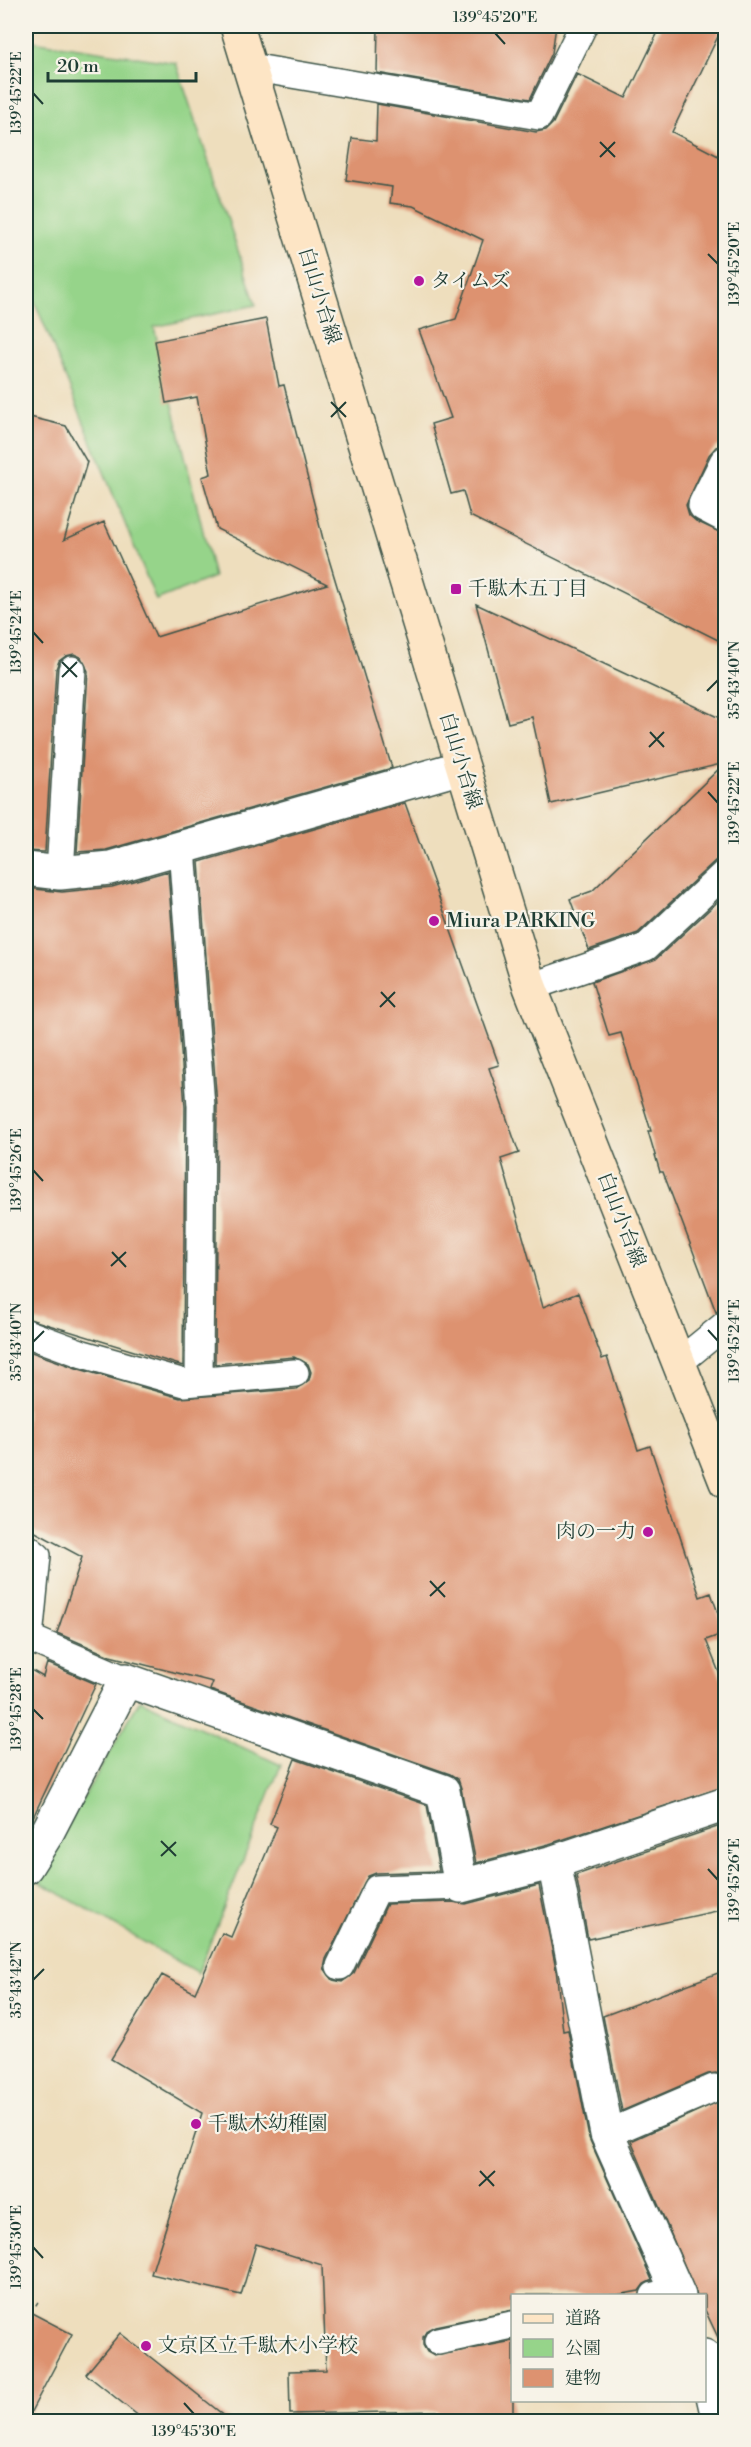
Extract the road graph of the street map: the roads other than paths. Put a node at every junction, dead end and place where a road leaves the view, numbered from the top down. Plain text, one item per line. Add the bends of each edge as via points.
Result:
1 (237, 26) edge
2 (583, 26) edge
3 (250, 67) junction
4 (726, 463) edge
5 (726, 516) edge
6 (72, 670) dead end
7 (462, 767) junction
8 (182, 848) junction
9 (26, 869) edge
10 (726, 872) edge
11 (60, 873) junction
12 (530, 987) junction
13 (726, 1324) edge
14 (26, 1333) edge
15 (677, 1364) junction
16 (295, 1372) dead end
17 (200, 1381) junction
18 (726, 1482) edge
19 (26, 1548) edge
20 (126, 1680) junction
21 (726, 1804) edge
22 (554, 1862) junction
23 (26, 1867) edge
24 (461, 1886) junction
25 (340, 1966) dead end
26 (714, 2088) dead end
27 (607, 2134) junction
28 (670, 2294) edge
29 (511, 2325) edge
30 (438, 2341) dead end
31 (706, 2361) edge
32 (719, 2421) edge

1 - 3 main road, 白山小台線
2 - 3 lane via 539,117
3 - 7 main road, 白山小台線
4 - 5 street via 705,505
6 - 11 lane
7 - 8 street
7 - 12 main road, 白山小台線
8 - 11 street via 110,868
8 - 17 lane via 201,1106
9 - 11 street
10 - 12 lane via 646,947
12 - 15 main road, 白山小台線
13 - 15 lane
14 - 17 lane via 184,1383
15 - 18 main road, 白山小台線
16 - 17 lane
19 - 20 lane via 37,1556 29,1638
20 - 23 street
20 - 24 street via 443,1791
21 - 22 street
22 - 24 street
22 - 27 street
24 - 25 lane via 377,1889
26 - 27 lane
27 - 28 street
29 - 30 lane
31 - 32 street

